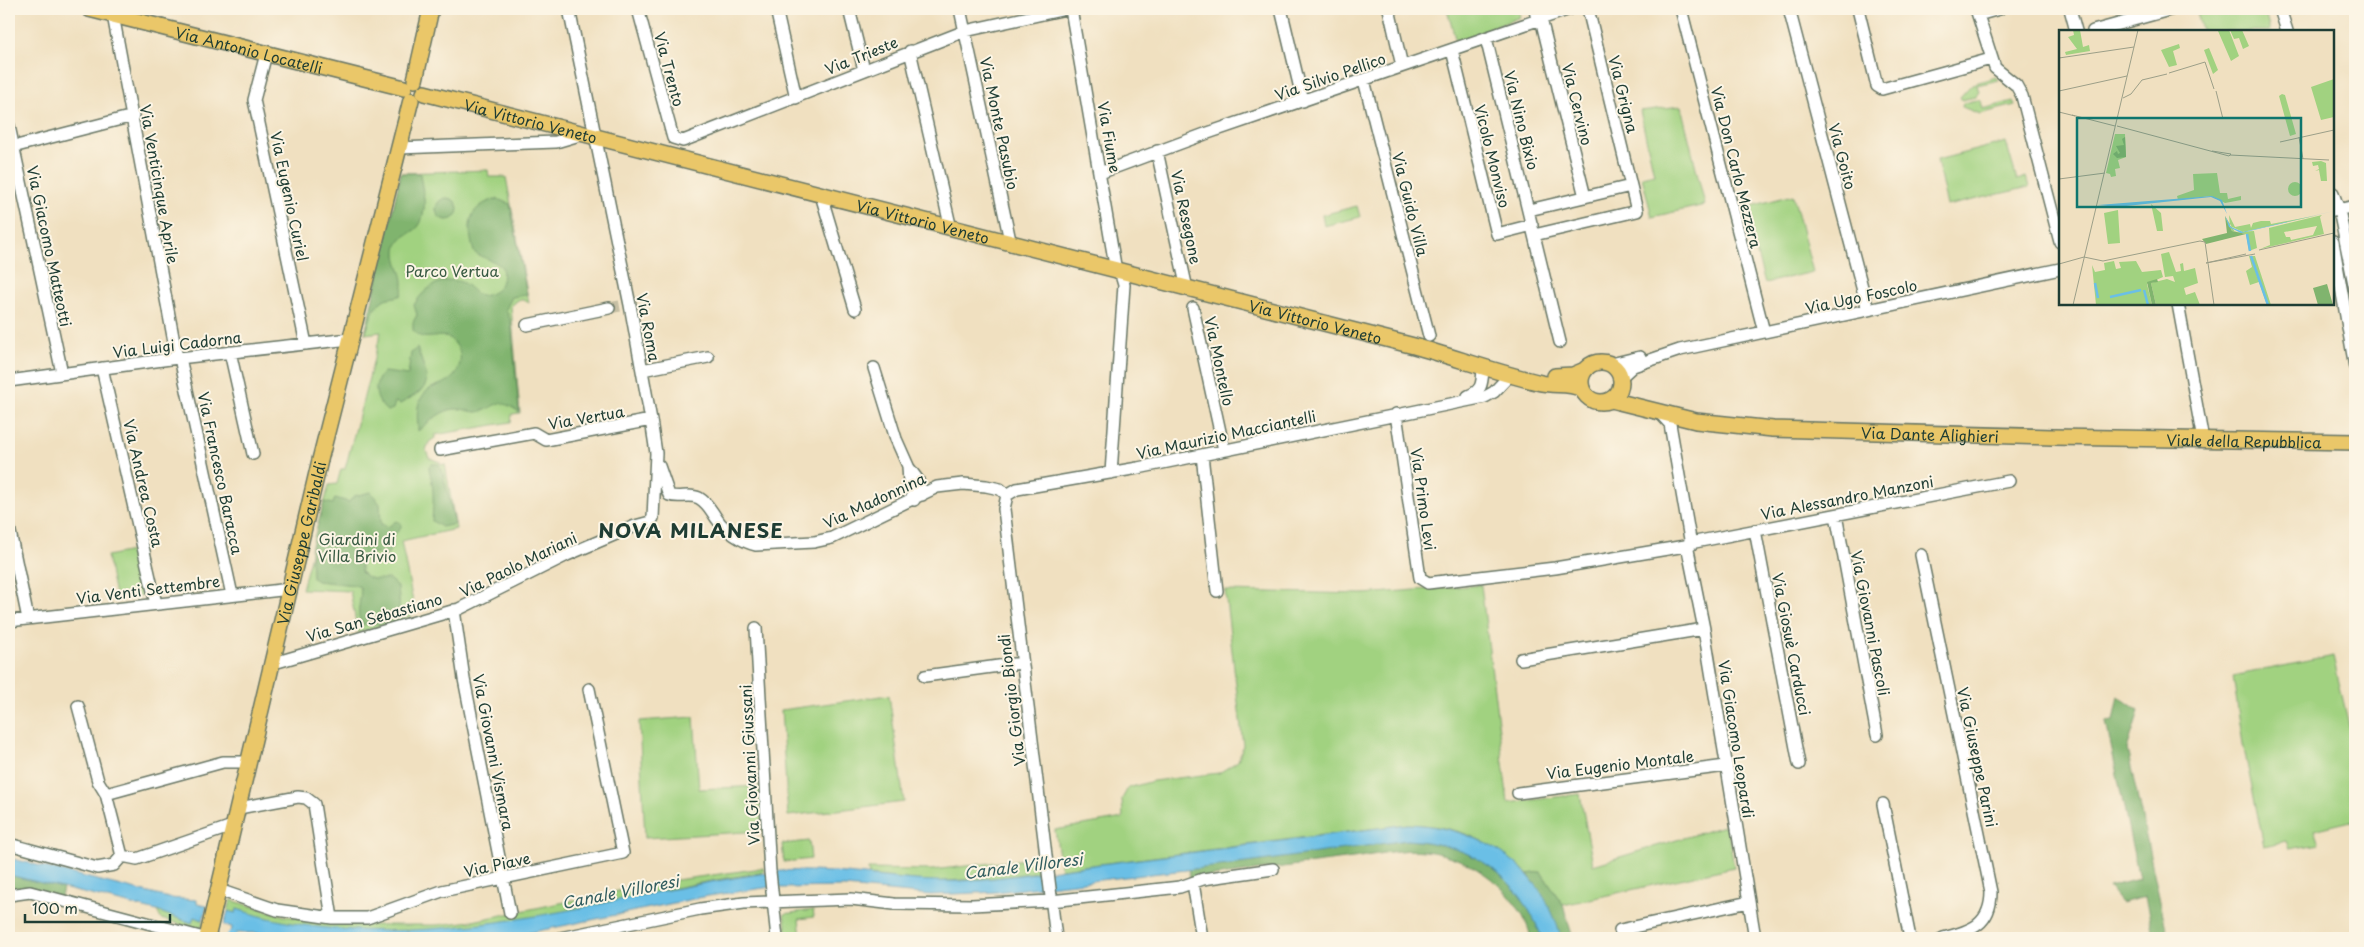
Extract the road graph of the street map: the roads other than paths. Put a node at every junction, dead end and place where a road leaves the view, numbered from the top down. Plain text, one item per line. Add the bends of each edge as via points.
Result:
1 (89, 9) edge
2 (431, 9) edge
3 (570, 9) edge
4 (638, 9) edge
5 (776, 9) edge
6 (849, 9) edge
7 (960, 9) edge
8 (1066, 9) edge
9 (1071, 9) edge
10 (1281, 9) edge
11 (1389, 9) edge
12 (1535, 9) edge
13 (1570, 9) edge
14 (1588, 9) edge
15 (1681, 9) edge
16 (1790, 9) edge
17 (1858, 9) edge
18 (1999, 9) edge
19 (2070, 9) edge
20 (2173, 9) edge
21 (2280, 9) edge
22 (1977, 12) edge
23 (2134, 14) edge
24 (113, 15) junction
25 (1541, 19) junction
26 (2076, 30) edge
27 (2094, 30) edge
28 (2287, 30) edge
29 (965, 31) junction
30 (1486, 38) junction
31 (1452, 50) junction
32 (910, 51) junction
33 (266, 54) junction
34 (1991, 59) junction
35 (1402, 66) junction
36 (864, 70) junction
37 (1364, 80) junction
38 (413, 90) junction
39 (796, 98) junction
40 (1303, 101) junction
41 (133, 116) junction
42 (9, 126) edge
43 (590, 136) junction
44 (673, 138) joint
45 (11, 147) edge
46 (399, 148) junction
47 (1157, 151) junction
48 (1100, 173) junction
49 (1631, 186) junction
50 (821, 195) junction
51 (1585, 197) junction
52 (2355, 206) edge
53 (1529, 210) junction
54 (2336, 210) edge
55 (951, 229) junction
56 (1533, 230) junction
57 (2059, 238) edge
58 (1012, 245) junction
59 (2334, 248) edge
60 (2059, 269) edge
61 (1116, 271) junction
62 (1187, 289) junction
63 (2355, 289) edge
64 (2178, 305) edge
65 (608, 308) tunnel mouth
66 (1193, 308) dead end
67 (855, 310) dead end
68 (1868, 310) junction
69 (527, 325) dead end
70 (1764, 332) junction
71 (350, 339) junction
72 (1425, 342) junction
73 (1560, 342) dead end
74 (306, 344) junction
75 (230, 352) junction
76 (1669, 353) junction
77 (708, 357) dead end
78 (178, 358) junction
79 (1611, 364) junction
80 (2355, 367) edge
81 (102, 368) junction
82 (874, 368) dead end
83 (1483, 368) junction
84 (642, 370) junction
85 (1585, 370) junction
86 (62, 373) junction
87 (1510, 375) junction
88 (9, 381) edge
89 (1621, 382) junction
90 (1582, 389) junction
91 (1611, 400) junction
92 (1453, 402) junction
93 (1660, 413) junction
94 (1396, 414) junction
95 (651, 420) junction
96 (1728, 424) junction
97 (2133, 439) joint
98 (2203, 440) junction
99 (2355, 442) edge
100 (440, 450) dead end
101 (1224, 450) junction
102 (656, 453) junction
103 (253, 454) dead end
104 (1202, 455) junction
105 (1111, 473) junction
106 (2009, 481) dead end
107 (1007, 495) junction
108 (918, 497) junction
109 (1836, 516) junction
110 (650, 522) joint
111 (9, 527) edge
112 (1755, 530) junction
113 (1689, 544) junction
114 (1921, 555) dead end
115 (1428, 583) joint
116 (290, 589) junction
117 (1217, 591) dead end
118 (232, 595) junction
119 (156, 604) junction
120 (454, 610) junction
121 (28, 618) junction
122 (9, 621) edge
123 (756, 628) dead end
124 (1704, 630) junction
125 (1521, 659) dead end
126 (274, 662) junction
127 (1021, 663) junction
128 (925, 676) dead end
129 (589, 689) dead end
130 (78, 706) dead end
131 (1877, 736) dead end
132 (249, 762) junction
133 (1799, 764) dead end
134 (1726, 766) junction
135 (1518, 793) dead end
136 (106, 794) junction
137 (1882, 804) dead end
138 (239, 808) junction
139 (234, 826) junction
140 (9, 844) edge
141 (122, 856) junction
142 (1273, 869) dead end
143 (502, 877) junction
144 (1193, 883) junction
145 (219, 890) junction
146 (9, 895) edge
147 (772, 895) junction
148 (1051, 901) junction
149 (1750, 902) junction
150 (510, 913) dead end
151 (332, 918) junction
152 (1620, 930) dead end
153 (206, 938) edge
154 (560, 938) edge
155 (777, 938) edge
156 (1056, 938) edge
157 (1202, 938) edge
158 (1755, 938) edge
159 (1910, 938) edge
160 (1943, 938) edge

1 - 24 main road, Via Antonio Locatelli
2 - 38 main road, Via Giuseppe Garibaldi
3 - 43 street, Via Roma
4 - 44 street, Via Trento
5 - 39 street
6 - 36 street
7 - 29 street, Via Monte Pasubio
8 - 29 street, Via Trieste
9 - 48 street, Via Fiume
10 - 40 street
11 - 35 street
12 - 25 street, Via Cervino
13 - 25 street, Via Silvio Pellico
14 - 49 street, Via Grigna
15 - 70 street, Via Don Carlo Mezzera
16 - 68 street, Via Goito
17 - 34 street via 1877,86 1882,89
18 - 22 street
19 - 26 street
20 - 23 street
21 - 28 street
22 - 34 street
23 - 27 street
24 - 33 main road, Via Antonio Locatelli
24 - 41 street, Via Venticinque Aprile
25 - 30 street, Via Silvio Pellico
25 - 51 street, Via Cervino
29 - 32 street, Via Trieste
29 - 58 street, Via Monte Pasubio
30 - 31 street, Via Silvio Pellico
30 - 53 street, Via Nino Bixio
31 - 35 street, Via Silvio Pellico
31 - 56 street, Vicolo Monviso via 1497,234
32 - 36 street, Via Trieste
32 - 55 street
33 - 38 main road, Via Antonio Locatelli
33 - 74 street, Via Eugenio Curiel via 254,100
34 - 57 street via 1995,68 2016,85 2022,96
35 - 37 street, Via Silvio Pellico
36 - 39 street, Via Trieste
37 - 40 street, Via Silvio Pellico
37 - 72 street, Via Guido Villa
38 - 43 main road, Via Vittorio Veneto
38 - 46 main road, Via Giuseppe Garibaldi
39 - 44 street, Via Trieste via 683,141
40 - 47 street, Via Silvio Pellico
41 - 45 street
41 - 78 street, Via Venticinque Aprile
42 - 45 street, Via Giacomo Matteotti
43 - 46 street via 556,142
43 - 50 main road, Via Vittorio Veneto
43 - 84 street, Via Roma
45 - 86 street, Via Giacomo Matteotti
46 - 71 main road, Via Giuseppe Garibaldi
47 - 48 street, Via Silvio Pellico
47 - 62 street, Via Resegone
48 - 61 street, Via Fiume
49 - 51 street
49 - 56 street via 1638,211
50 - 55 main road, Via Vittorio Veneto
50 - 67 street
51 - 53 street
52 - 54 street
53 - 56 street, Via Nino Bixio
54 - 63 street
55 - 58 main road, Via Vittorio Veneto
56 - 73 street, Via Nino Bixio
58 - 61 main road, Via Vittorio Veneto
59 - 80 street
60 - 68 street, Via Ugo Foscolo
61 - 62 main road, Via Vittorio Veneto
61 - 105 street, Via Fiume via 1123,279 1125,289
62 - 72 main road, Via Vittorio Veneto
64 - 98 street
65 - 69 street
66 - 101 street, Via Montello
68 - 70 street, Via Ugo Foscolo
70 - 76 street, Via Ugo Foscolo
71 - 74 street, Via Luigi Cadorna
71 - 116 main road, Via Giuseppe Garibaldi
72 - 83 main road, Via Vittorio Veneto
72 - 85 main road, Via Vittorio Veneto via 1544,375 1573,375
74 - 75 street, Via Luigi Cadorna
75 - 78 street, Via Luigi Cadorna
75 - 103 street
76 - 79 street, Via Ugo Foscolo
76 - 89 street, Via Ugo Foscolo via 1633,366
77 - 84 street
78 - 81 street, Via Luigi Cadorna
78 - 118 street, Via Francesco Baracca
79 - 85 main road via 1594,363
79 - 89 main road
81 - 86 street, Via Luigi Cadorna
81 - 119 street, Via Andrea Costa
82 - 108 street via 908,466 909,483
83 - 87 main road, Via Vittorio Veneto
83 - 92 street, Via Maurizio Macciantelli via 1480,390
84 - 95 street, Via Roma
85 - 90 main road
86 - 88 street, Via Luigi Cadorna
87 - 90 main road, Via Vittorio Veneto
87 - 92 street, Via Maurizio Macciantelli via 1485,397
89 - 91 main road
89 - 96 main road, Via Dante Alighieri via 1632,396
90 - 91 main road via 1591,400
91 - 93 main road, Via Dante Alighieri
92 - 94 street, Via Maurizio Macciantelli
93 - 96 main road, Via Dante Alighieri
93 - 113 street, Via Giacomo Leopardi via 1671,430
94 - 101 street, Via Maurizio Macciantelli
94 - 115 street, Via Primo Levi via 1420,578
95 - 100 street, Via Vertua via 546,440 534,433
95 - 102 street, Via Roma
96 - 97 main road, Via Dante Alighieri via 1804,431
97 - 98 main road, Viale della Repubblica
98 - 99 main road, Viale della Repubblica
101 - 104 street, Via Maurizio Macciantelli
102 - 108 street, Via Madonnina via 669,495 699,498 720,522 752,545 832,538
102 - 110 street, Via Roma via 654,516
104 - 105 street, Via Maurizio Macciantelli
104 - 117 street
105 - 107 street, Via Maurizio Macciantelli via 1017,489
106 - 109 street, Via Alessandro Manzoni
107 - 108 street, Via Madonnina via 997,488 962,484 937,487
107 - 127 street, Via Giorgio Biondi via 1004,509
109 - 112 street, Via Alessandro Manzoni
109 - 131 street, Via Giovanni Pascoli
110 - 120 street, Via Paolo Mariani via 567,555
111 - 121 street
112 - 113 street, Via Alessandro Manzoni
112 - 133 street, Via Giosuè Carducci
113 - 115 street, Via Alessandro Manzoni via 1555,568
113 - 124 street, Via Giacomo Leopardi
114 - 160 street, Via Giuseppe Parini via 1991,892 1988,912 1978,926
116 - 118 street, Via Venti Settembre
116 - 126 main road, Via Giuseppe Garibaldi
118 - 119 street, Via Venti Settembre
119 - 121 street, Via Venti Settembre
120 - 126 street, Via San Sebastiano
120 - 143 street, Via Giovanni Vismara
121 - 122 street, Via Venti Settembre
123 - 147 street, Via Giovanni Giussani
124 - 125 street
124 - 134 street, Via Giacomo Leopardi
126 - 132 main road, Via Giuseppe Garibaldi
127 - 128 street
127 - 148 street, Via Giorgio Biondi
129 - 143 street, Via Piave via 623,853
130 - 136 street via 98,781
132 - 136 street via 223,762
132 - 138 main road, Via Giuseppe Garibaldi
134 - 135 street, Via Eugenio Montale
134 - 149 street, Via Giacomo Leopardi
136 - 141 street
137 - 159 street
138 - 139 main road, Via Giuseppe Garibaldi
138 - 151 street via 298,797 314,804
139 - 141 street via 137,859
139 - 145 main road, Via Giuseppe Garibaldi
140 - 141 street via 97,868 114,865
142 - 144 street
143 - 150 street, Via Giovanni Vismara
143 - 151 street, Via Piave via 442,891 366,918
144 - 148 street
144 - 157 street
145 - 151 street, Via Piave via 276,910
145 - 153 main road, Via Giuseppe Garibaldi
146 - 153 street via 30,892
147 - 148 street via 937,906
147 - 154 street
147 - 155 street, Via Giovanni Giussani
148 - 156 street, Via Giorgio Biondi
149 - 152 street
149 - 158 street, Via Giacomo Leopardi

